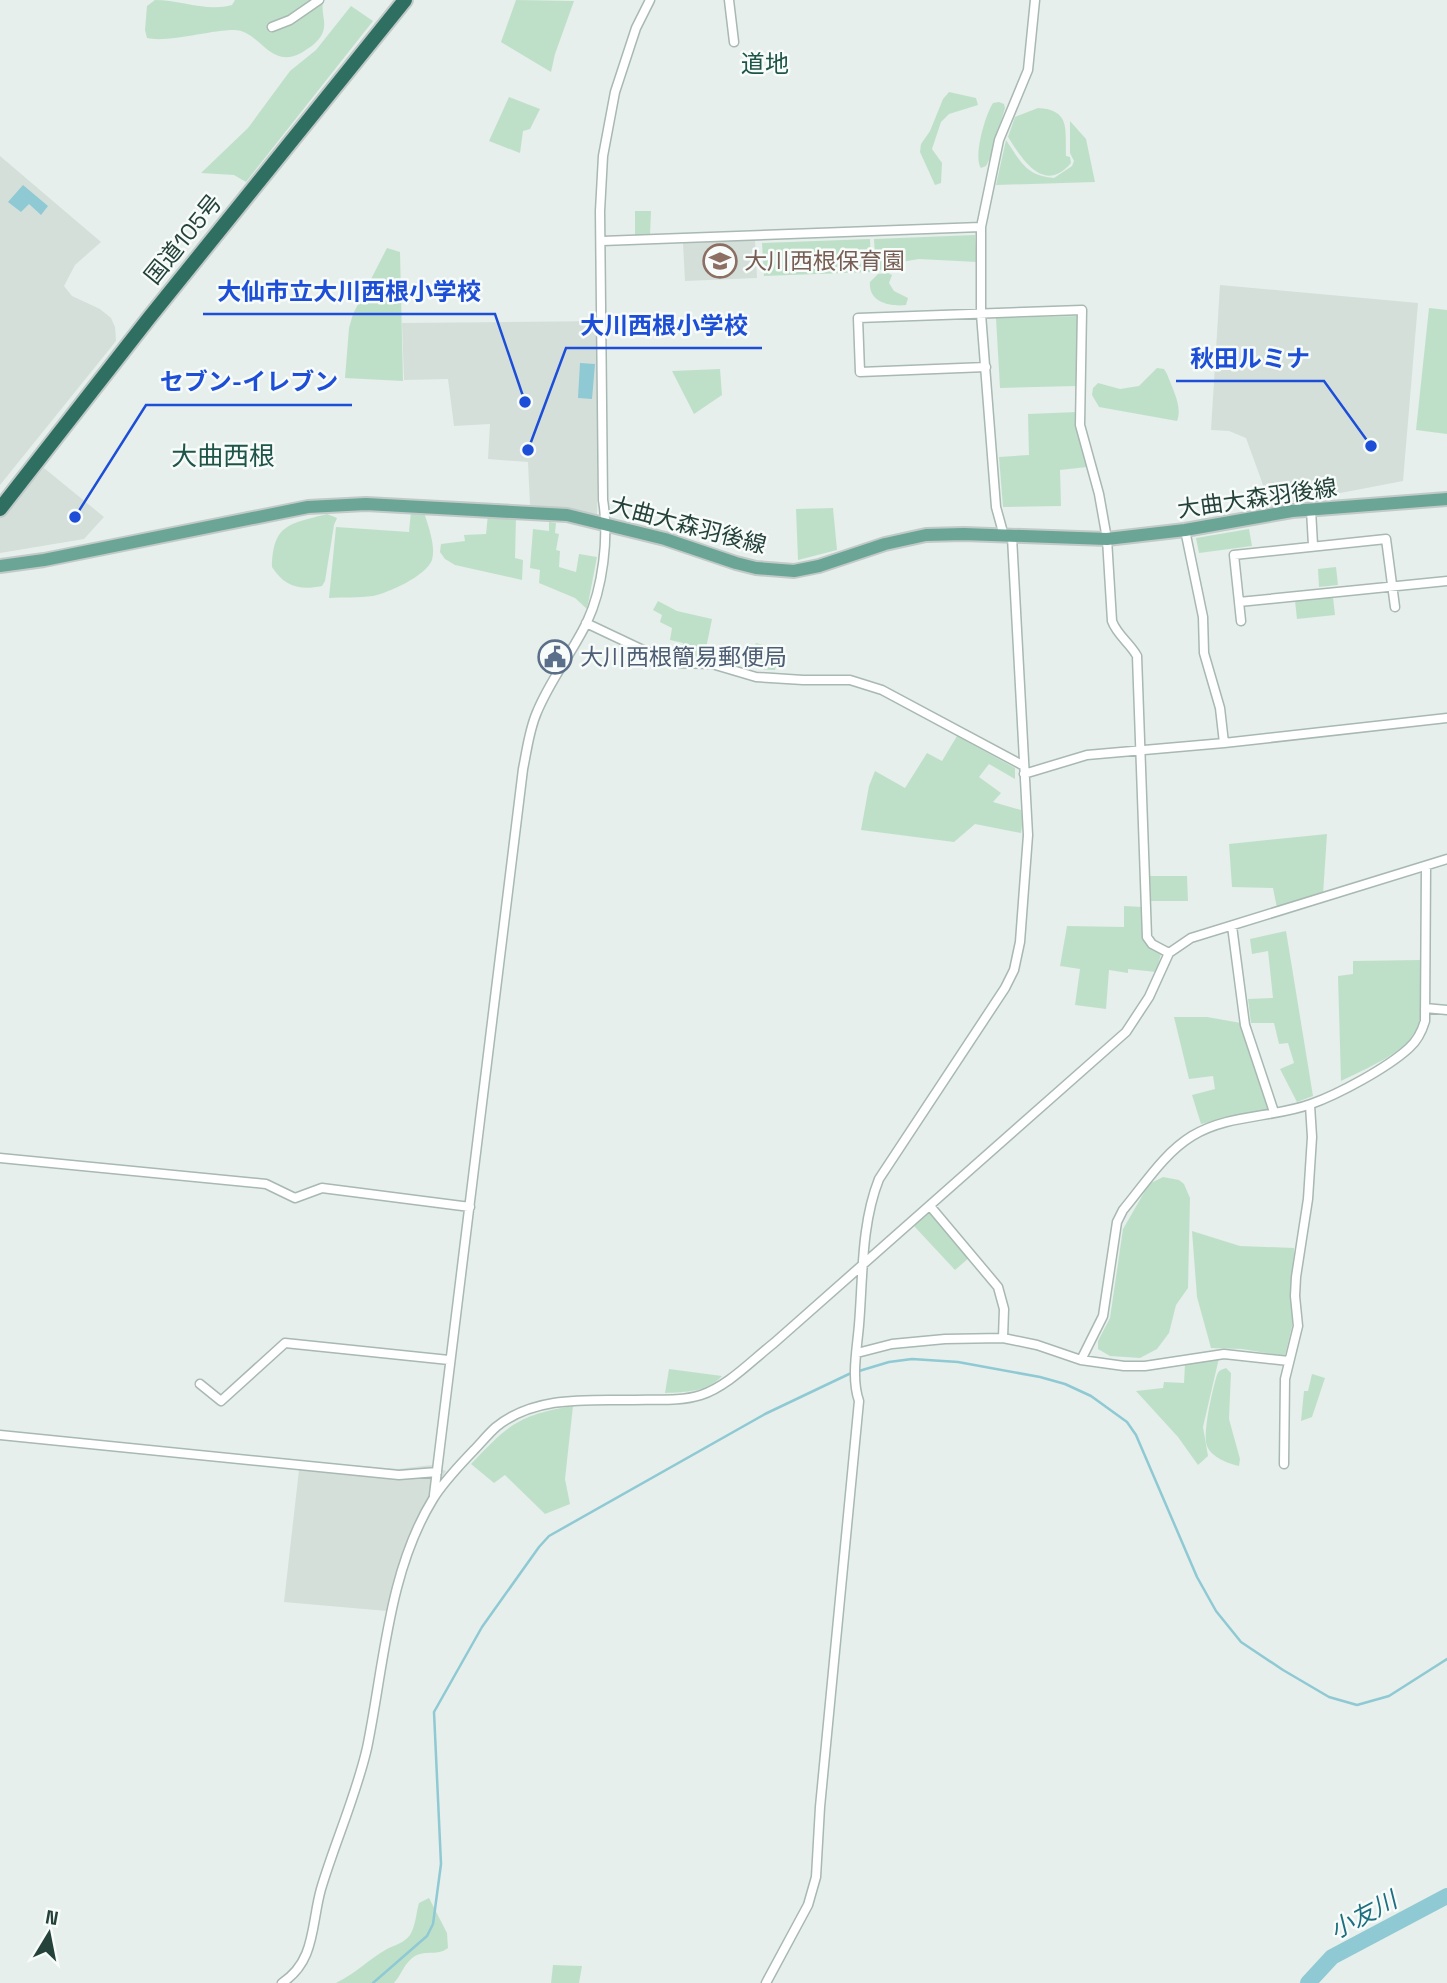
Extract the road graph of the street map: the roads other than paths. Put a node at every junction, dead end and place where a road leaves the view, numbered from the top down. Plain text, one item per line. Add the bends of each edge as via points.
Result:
1 (319, 0) edge
2 (405, 0) edge
3 (650, 0) edge
4 (729, 0) edge
5 (1035, 0) edge
6 (272, 27) dead end
7 (734, 42) dead end
8 (981, 227) junction
9 (602, 241) junction
10 (981, 314) junction
11 (986, 367) junction
12 (1447, 499) edge
13 (0, 509) edge
14 (1311, 510) junction
15 (607, 524) junction
16 (1185, 530) junction
17 (1008, 536) junction
18 (1107, 539) junction
19 (1313, 545) junction
20 (0, 566) edge
21 (1447, 581) edge
22 (1391, 586) junction
23 (1239, 602) junction
24 (1395, 607) dead end
25 (1241, 621) dead end
26 (586, 623) junction
27 (1447, 718) edge
28 (1224, 743) junction
29 (1142, 751) junction
30 (1024, 770) junction
31 (1447, 859) edge
32 (1426, 866) junction
33 (1232, 926) junction
34 (1169, 953) junction
35 (1425, 1008) junction
36 (1447, 1010) edge
37 (1310, 1105) junction
38 (1274, 1112) junction
39 (0, 1158) edge
40 (930, 1206) junction
41 (470, 1208) junction
42 (864, 1263) junction
43 (1003, 1338) junction
44 (857, 1353) junction
45 (449, 1360) junction
46 (1081, 1360) junction
47 (1289, 1361) junction
48 (200, 1384) dead end
49 (0, 1435) edge
50 (1284, 1464) dead end
51 (437, 1472) junction
52 (434, 1497) junction
53 (282, 1983) edge
54 (766, 1983) edge

1 - 6 street
2 - 13 highway, 国道105号
3 - 9 street via 615,92 603,156
4 - 7 street
5 - 8 street via 1028,70 999,140
8 - 9 street
8 - 10 street
9 - 15 street via 603,500
10 - 11 street
10 - 11 street via 858,318 860,372
10 - 18 street via 1082,310 1080,425
11 - 17 street via 996,507
12 - 14 main road, 大曲大森羽後線
14 - 16 main road, 大曲大森羽後線
14 - 19 street
15 - 17 main road, 大曲大森羽後線 via 736,563 794,571 926,536
15 - 20 main road, 大曲大森羽後線 via 541,513 366,504 308,507
15 - 26 street via 595,603
16 - 18 main road, 大曲大森羽後線
16 - 28 street
17 - 18 main road, 大曲大森羽後線
17 - 30 street
18 - 29 street via 1112,621 1136,656
19 - 22 street via 1387,539
19 - 23 street via 1234,555
21 - 22 street
22 - 23 street
22 - 24 street
23 - 25 street
26 - 30 street via 677,663 712,664 756,677 850,680 881,690
26 - 41 street via 531,728
27 - 28 street
28 - 29 street
29 - 30 street via 1087,755
29 - 34 street via 1147,937
30 - 42 street via 1028,835 1014,970 879,1179
31 - 32 street
32 - 33 street
32 - 35 street
33 - 34 street via 1191,938
33 - 38 street via 1245,1025
34 - 40 street via 1126,1032
35 - 36 street
35 - 37 street via 1422,1031 1410,1047
37 - 38 street
37 - 47 street via 1308,1199 1295,1286 1298,1326
38 - 46 street via 1192,1136 1176,1148 1123,1210 1117,1222 1103,1316
39 - 41 street via 266,1184 295,1198 322,1188
40 - 42 street
40 - 43 street via 998,1287 1004,1309
41 - 45 street
42 - 44 street
42 - 52 street via 714,1390 681,1399 571,1400 530,1407 495,1428
43 - 44 street via 892,1344
43 - 46 street
44 - 54 street via 859,1401 816,1877 808,1905
45 - 48 street via 285,1343 221,1401
45 - 51 street
46 - 47 street via 1137,1367 1224,1354
47 - 50 street
49 - 51 street via 399,1475
51 - 52 street
52 - 53 street via 404,1566 366,1751 320,1891 310,1949

